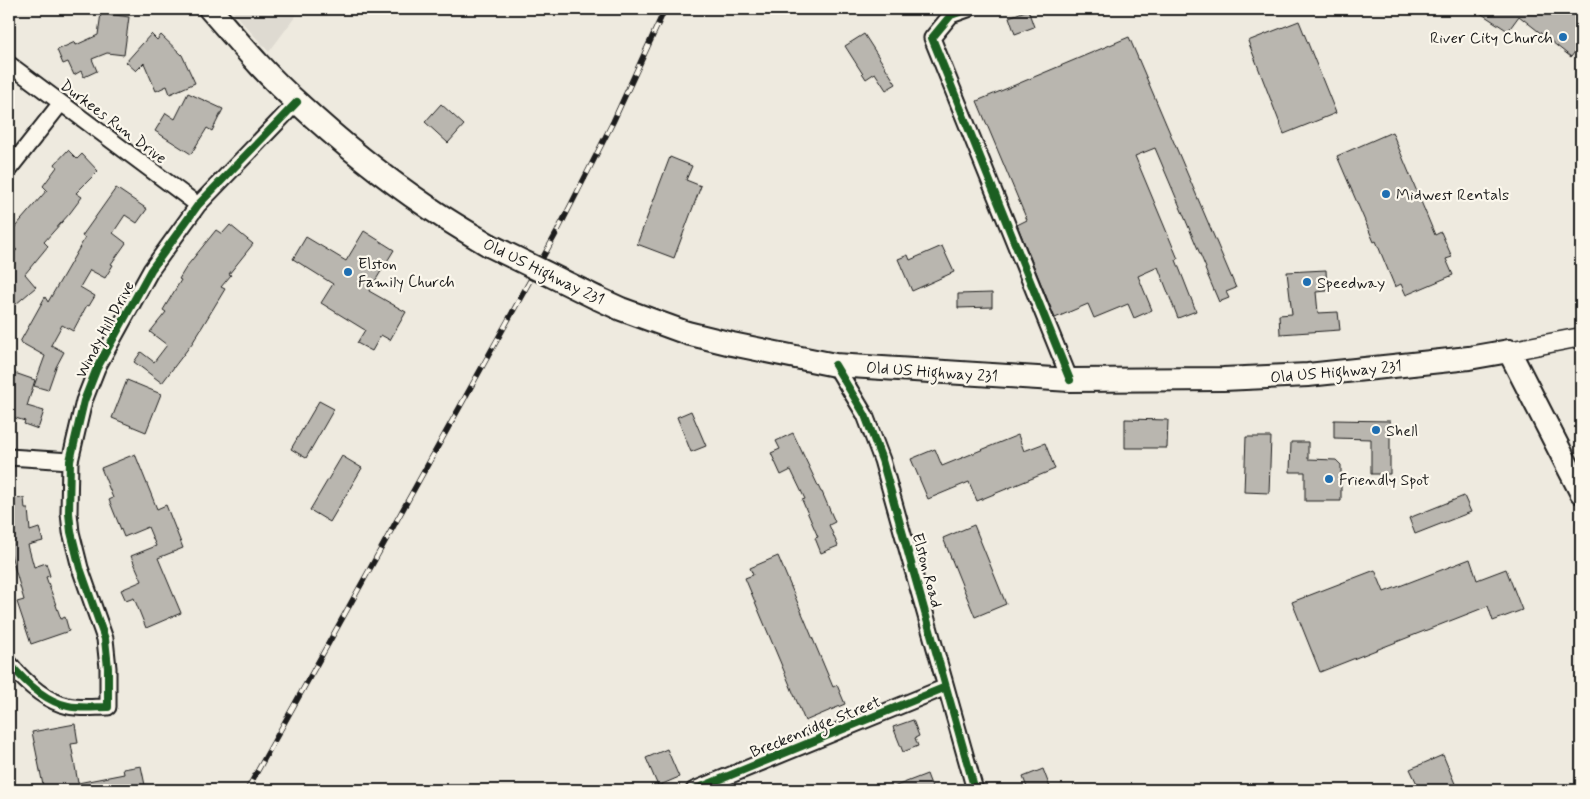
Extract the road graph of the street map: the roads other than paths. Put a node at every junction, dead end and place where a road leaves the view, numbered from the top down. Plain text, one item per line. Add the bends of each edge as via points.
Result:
1 (210, 9) edge
2 (968, 9) edge
3 (9, 64) edge
4 (296, 102) junction
5 (61, 103) junction
6 (9, 169) edge
7 (198, 206) junction
8 (1581, 337) edge
9 (1509, 351) junction
10 (835, 365) junction
11 (1070, 380) junction
12 (9, 457) edge
13 (70, 461) junction
14 (1581, 492) edge
15 (9, 663) edge
16 (946, 687) junction
17 (694, 790) edge
18 (975, 790) edge

1 - 4 main road, Old US Highway 231
2 - 11 street via 951,15 932,38
3 - 5 street, Durkees Run Drive
4 - 7 street, Windy Hill Drive
4 - 10 main road, Old US Highway 231, bridge via 385,177 430,208 489,245 597,298 687,333
5 - 6 street
5 - 7 street, Durkees Run Drive
7 - 13 street, Windy Hill Drive via 151,270 97,368 84,401
8 - 9 street, Old US Highway 231
9 - 11 main road, Old US Highway 231 via 1308,375
9 - 14 main road
10 - 11 main road, Old US Highway 231
10 - 16 street, Elston Road via 865,415 882,460
12 - 13 street
13 - 15 street, Windy Hill Drive via 71,532 105,639 108,707 69,706 55,701 28,684
16 - 17 street, Breckenridge Street
16 - 18 street, Elston Road

